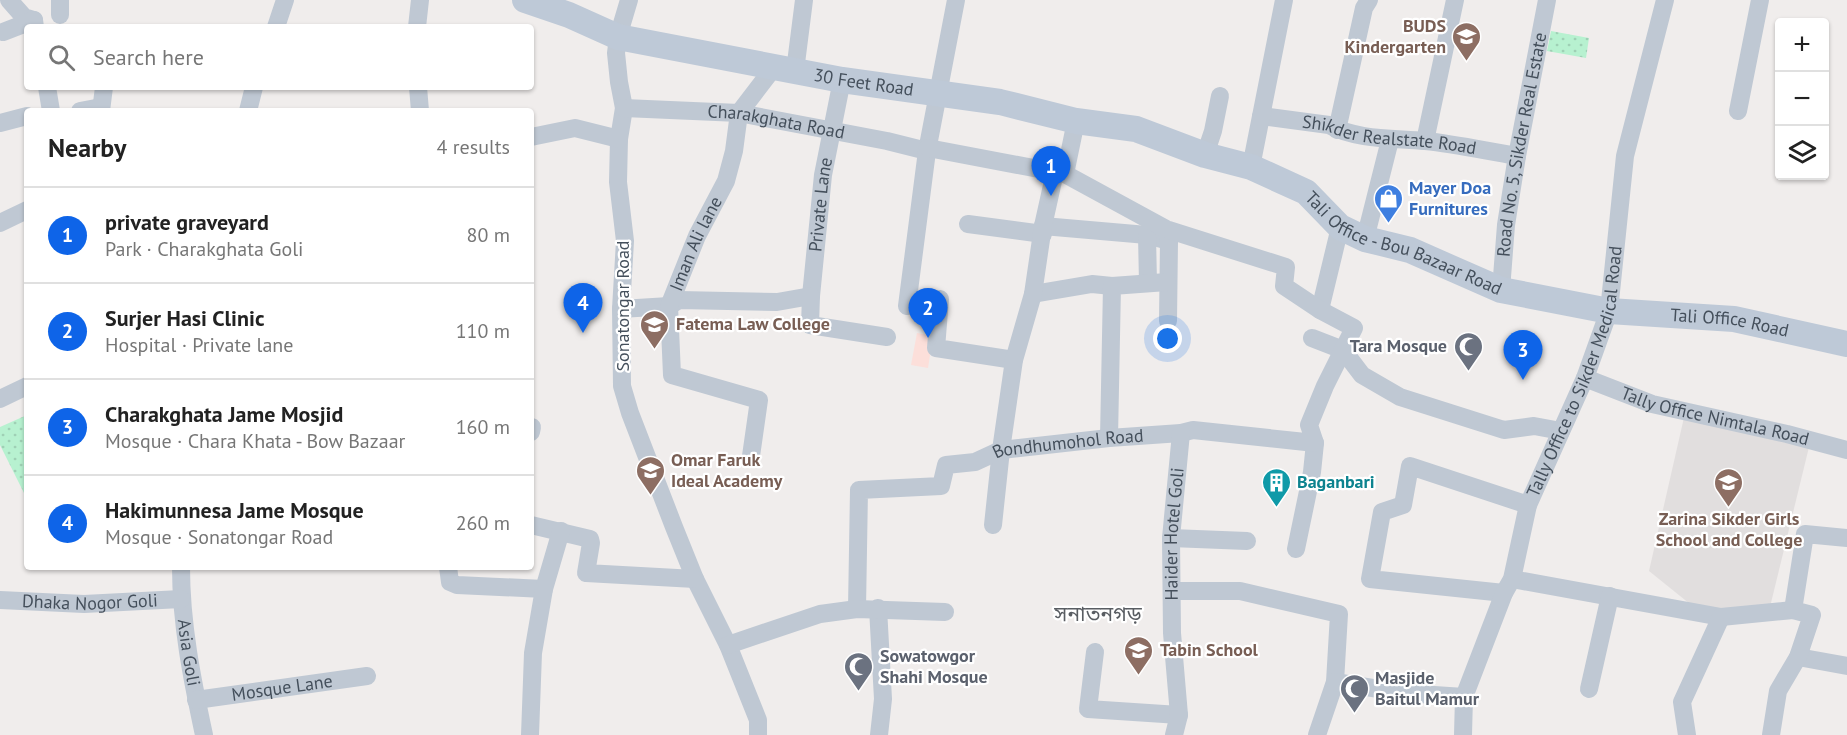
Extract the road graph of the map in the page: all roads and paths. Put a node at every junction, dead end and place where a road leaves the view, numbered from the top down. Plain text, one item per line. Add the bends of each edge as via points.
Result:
1 (9, 0) edge
2 (285, 0) edge
3 (420, 0) edge
4 (525, 0) edge
5 (629, 0) edge
6 (804, 0) edge
7 (956, 0) edge
8 (1284, 0) edge
9 (1369, 0) edge
10 (1455, 0) edge
11 (1547, 0) edge
12 (1665, 0) edge
13 (1760, 0) edge
14 (569, 8) edge
15 (34, 23) edge
16 (277, 24) edge
17 (417, 24) edge
18 (24, 26) edge
19 (3, 32) dead end
20 (618, 37) junction
21 (785, 69) junction
22 (842, 80) junction
23 (47, 90) edge
24 (104, 90) edge
25 (253, 90) edge
26 (418, 90) edge
27 (938, 94) junction
28 (1220, 96) dead end
29 (50, 108) edge
30 (101, 108) edge
31 (249, 108) edge
32 (420, 108) edge
33 (624, 108) junction
34 (1738, 111) dead end
35 (739, 113) junction
36 (1261, 116) junction
37 (24, 117) edge
38 (1076, 121) junction
39 (0, 123) edge
40 (831, 130) junction
41 (1337, 130) junction
42 (534, 136) edge
43 (619, 139) junction
44 (1390, 140) junction
45 (1425, 141) junction
46 (927, 150) junction
47 (1205, 155) junction
48 (1517, 156) junction
49 (1251, 167) junction
50 (1060, 173) junction
51 (24, 211) edge
52 (0, 223) edge
53 (968, 224) dead end
54 (1340, 227) junction
55 (1043, 230) junction
56 (1148, 235) junction
57 (1168, 235) junction
58 (1365, 239) junction
59 (1167, 282) junction
60 (1148, 283) junction
61 (1119, 285) junction
62 (1501, 290) junction
63 (1033, 294) junction
64 (811, 296) junction
65 (940, 299) dead end
66 (669, 306) junction
67 (906, 306) dead end
68 (621, 309) junction
69 (1320, 310) junction
70 (1610, 311) junction
71 (1168, 321) dead end
72 (886, 337) dead end
73 (1312, 338) dead end
74 (1847, 344) edge
75 (1342, 350) junction
76 (1014, 360) junction
77 (1585, 378) junction
78 (24, 387) edge
79 (0, 399) edge
80 (1561, 431) junction
81 (1181, 433) junction
82 (1109, 438) junction
83 (1315, 443) junction
84 (1001, 450) junction
85 (1847, 450) edge
86 (751, 456) dead end
87 (1528, 505) junction
88 (993, 525) dead end
89 (534, 526) edge
90 (561, 531) junction
91 (1171, 538) junction
92 (1847, 538) edge
93 (1247, 542) dead end
94 (1296, 549) dead end
95 (181, 570) edge
96 (448, 570) edge
97 (695, 579) junction
98 (1508, 586) junction
99 (544, 589) junction
100 (1172, 591) junction
101 (1610, 596) junction
102 (181, 599) junction
103 (0, 600) edge
104 (878, 608) junction
105 (857, 609) junction
106 (1792, 610) junction
107 (945, 612) dead end
108 (1721, 617) junction
109 (728, 645) junction
110 (1095, 652) dead end
111 (1798, 657) junction
112 (1847, 666) edge
113 (367, 676) dead end
114 (1335, 682) junction
115 (1588, 688) dead end
116 (1464, 697) junction
117 (196, 700) junction
118 (1179, 715) junction
119 (204, 735) edge
120 (530, 735) edge
121 (758, 735) edge
122 (879, 735) edge
123 (1174, 735) edge
124 (1317, 735) edge
125 (1463, 735) edge
126 (1687, 735) edge
127 (1770, 735) edge

1 - 15 street
2 - 16 street
3 - 17 street
4 - 14 street, 30 Feet Road
5 - 20 street, Sonatongar Road
6 - 21 street
7 - 27 street
8 - 36 street
9 - 41 street
10 - 45 street
11 - 48 street, Road No. 5, Sikder Real Estate
12 - 70 street, Tally Office to Sikder Medical Road via 1625,156
13 - 34 street
14 - 20 street, 30 Feet Road
18 - 19 street
20 - 21 street, 30 Feet Road
20 - 33 street, Sonatongar Road via 617,63
21 - 22 street, 30 Feet Road
21 - 35 street
22 - 27 street, 30 Feet Road
22 - 40 street, Private Lane
23 - 29 street
24 - 30 street
25 - 31 street
26 - 32 street
27 - 38 street, 30 Feet Road via 1000,102
27 - 46 street
28 - 47 street
33 - 35 street, Charakghata Road
33 - 43 street, Sonatongar Road
35 - 40 street, Charakghata Road
35 - 66 street, Iman Ali lane via 726,182 697,236
36 - 41 street, Shikder Realstate Road via 1329,125
36 - 49 street
37 - 39 street
38 - 47 street, 30 Feet Road via 1136,129
38 - 50 street
40 - 46 street, Charakghata Road
40 - 64 street, Private Lane
41 - 44 street, Shikder Realstate Road
42 - 43 street via 575,128
43 - 68 street, Sonatongar Road via 618,182 625,241
44 - 45 street, Shikder Realstate Road
44 - 58 street
45 - 48 street, Shikder Realstate Road
46 - 50 street, Charakghata Road
46 - 67 street
47 - 49 street, Tali Office - Bou Bazaar Road
48 - 62 street, Road No. 5, Sikder Real Estate
49 - 54 street, Tali Office - Bou Bazaar Road via 1306,192
50 - 55 street
50 - 57 street, Charakghata Road
51 - 52 street
53 - 55 street
54 - 58 street, Tali Office - Bou Bazaar Road
54 - 69 street
55 - 56 street
55 - 63 street
56 - 57 street
56 - 60 street
57 - 59 street
57 - 69 street, Charakghata Road via 1286,267 1284,286
58 - 62 street, Tali Office - Bou Bazaar Road via 1410,250
59 - 60 street
59 - 71 street
60 - 61 street
61 - 63 street via 1092,284
61 - 82 street
62 - 70 street, Tali Office - Bou Bazaar Road
63 - 76 street
64 - 66 street via 777,302 679,300
64 - 72 street, Private Lane via 810,325
65 - 76 street via 936,348
66 - 68 street
66 - 86 street, Iman Ali lane via 672,375 759,400
68 - 97 street, Sonatongar Road via 622,386
69 - 75 street via 1354,328
70 - 74 street, Tali Office Road via 1734,319
70 - 77 street, Tally Office to Sikder Medical Road
73 - 75 street
75 - 80 street via 1362,375 1400,397 1504,430 1534,426
75 - 83 street via 1309,425
76 - 84 street
77 - 80 street, Tally Office to Sikder Medical Road
77 - 85 street, Tally Office Nimtala Road via 1652,404
78 - 79 street
80 - 87 street, Tally Office to Sikder Medical Road
81 - 82 street, Bondhumohol Road
81 - 83 street, Bondhumohol Road via 1193,430
81 - 91 street, Haider Hotel Goli
82 - 84 street, Bondhumohol Road
83 - 94 street
84 - 88 street
84 - 105 street, Bondhumohol Road via 975,462 945,465 941,486 859,490
87 - 98 street, Tally Office to Sikder Medical Road
87 - 98 street via 1410,466 1403,505 1382,512 1370,579
89 - 90 street
90 - 97 street via 590,539 586,573
90 - 99 street
91 - 93 street
91 - 100 street, Haider Hotel Goli
92 - 106 street via 1805,534
95 - 102 street, Asia Goli
96 - 99 street via 450,582 457,585
97 - 109 street, Sonatongar Road
98 - 101 street
98 - 116 street, Tally Office to Sikder Medical Road
99 - 120 street via 533,653
100 - 114 street via 1240,591 1339,614
100 - 118 street, Haider Hotel Goli
101 - 108 street
101 - 115 street
102 - 103 street, Dhaka Nogor Goli via 84,604
102 - 117 street, Asia Goli
104 - 105 street
104 - 107 street
104 - 122 street via 883,699
105 - 109 street via 820,614
106 - 108 street
106 - 111 street via 1812,615
108 - 126 street via 1682,702
109 - 121 street, Sonatongar Road via 758,720
110 - 118 street via 1088,709
111 - 112 street
111 - 127 street via 1778,691
113 - 117 street, Mosque Lane
114 - 116 street
114 - 124 street
116 - 125 street, Tally Office to Sikder Medical Road
117 - 119 street, Asia Goli
118 - 123 street, Haider Hotel Goli

